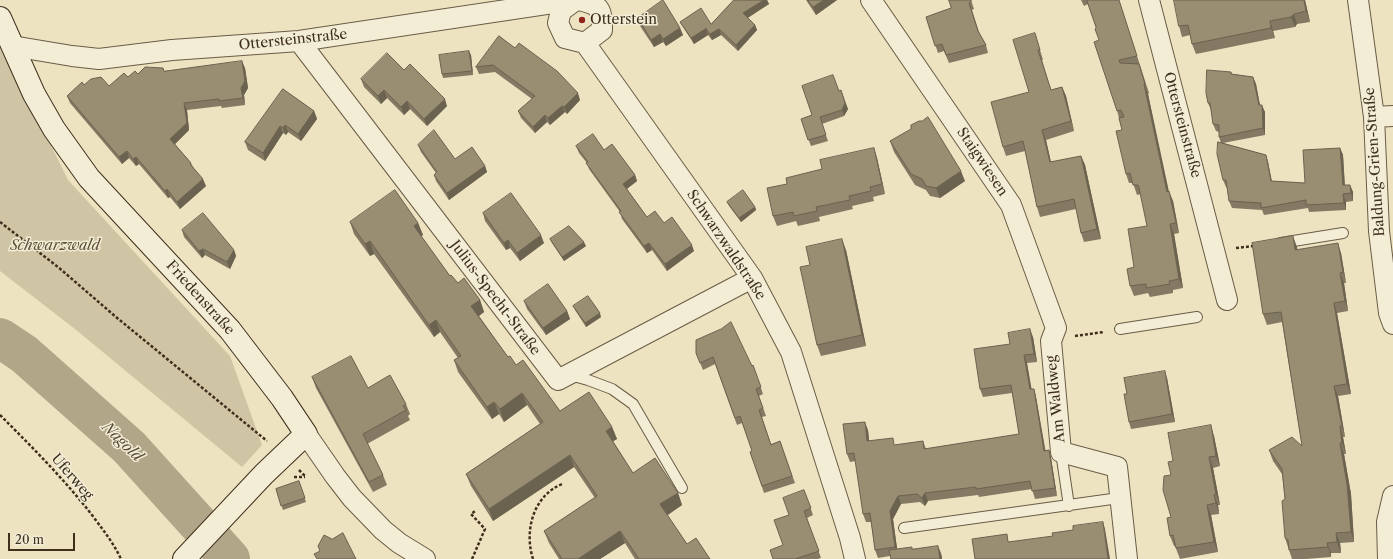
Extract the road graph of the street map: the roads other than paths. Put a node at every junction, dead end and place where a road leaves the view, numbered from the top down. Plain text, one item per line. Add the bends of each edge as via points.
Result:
1 (573, 0) edge
2 (576, 0) edge
3 (579, 0) edge
4 (871, 0) edge
5 (1149, 0) edge
6 (1358, 0) edge
7 (0, 18) edge
8 (299, 41) junction
9 (585, 43) junction
10 (12, 46) junction
11 (1383, 116) edge
12 (1343, 233) dead end
13 (1266, 245) edge
14 (752, 278) junction
15 (1227, 300) dead end
16 (1197, 317) dead end
17 (1393, 324) edge
18 (1120, 329) road end
19 (1059, 339) joint
20 (568, 375) junction
21 (306, 434) junction
22 (1062, 452) junction
23 (682, 488) dead end
24 (1393, 496) edge
25 (1119, 498) junction
26 (1069, 506) junction
27 (904, 528) dead end
28 (184, 559) edge
29 (425, 559) edge
30 (855, 559) edge
31 (1126, 559) edge
32 (1388, 559) edge

1 - 8 street, Ottersteinstraße
2 - 9 street via 561,11 558,23 565,38
3 - 9 street via 594,3 602,14 602,30
4 - 19 street, Staigwiesen via 1011,205
5 - 15 street, Ottersteinstraße
6 - 11 street, Baldung-Grien-Straße
7 - 10 street, Friedenstraße
8 - 10 street, Ottersteinstraße via 172,50 99,59
8 - 20 street, Julius-Specht-Straße via 558,380
9 - 14 street, Schwarzwaldstraße
10 - 21 street, Friedenstraße via 34,94 54,129 89,178 230,330
11 - 17 street, Baldung-Grien-Straße via 1379,231 1389,313
12 - 13 lane
14 - 20 street
14 - 30 street, Schwarzwaldstraße via 791,352
16 - 18 lane
19 - 22 street, Am Waldweg
20 - 23 lane via 612,389 633,404
21 - 28 street via 264,474
21 - 29 street, Friedenstraße via 352,498 383,530
22 - 25 street, Am Waldweg via 1117,467
22 - 26 lane
24 - 32 street via 1386,522
25 - 26 lane
25 - 31 street, Am Waldweg
26 - 27 lane

